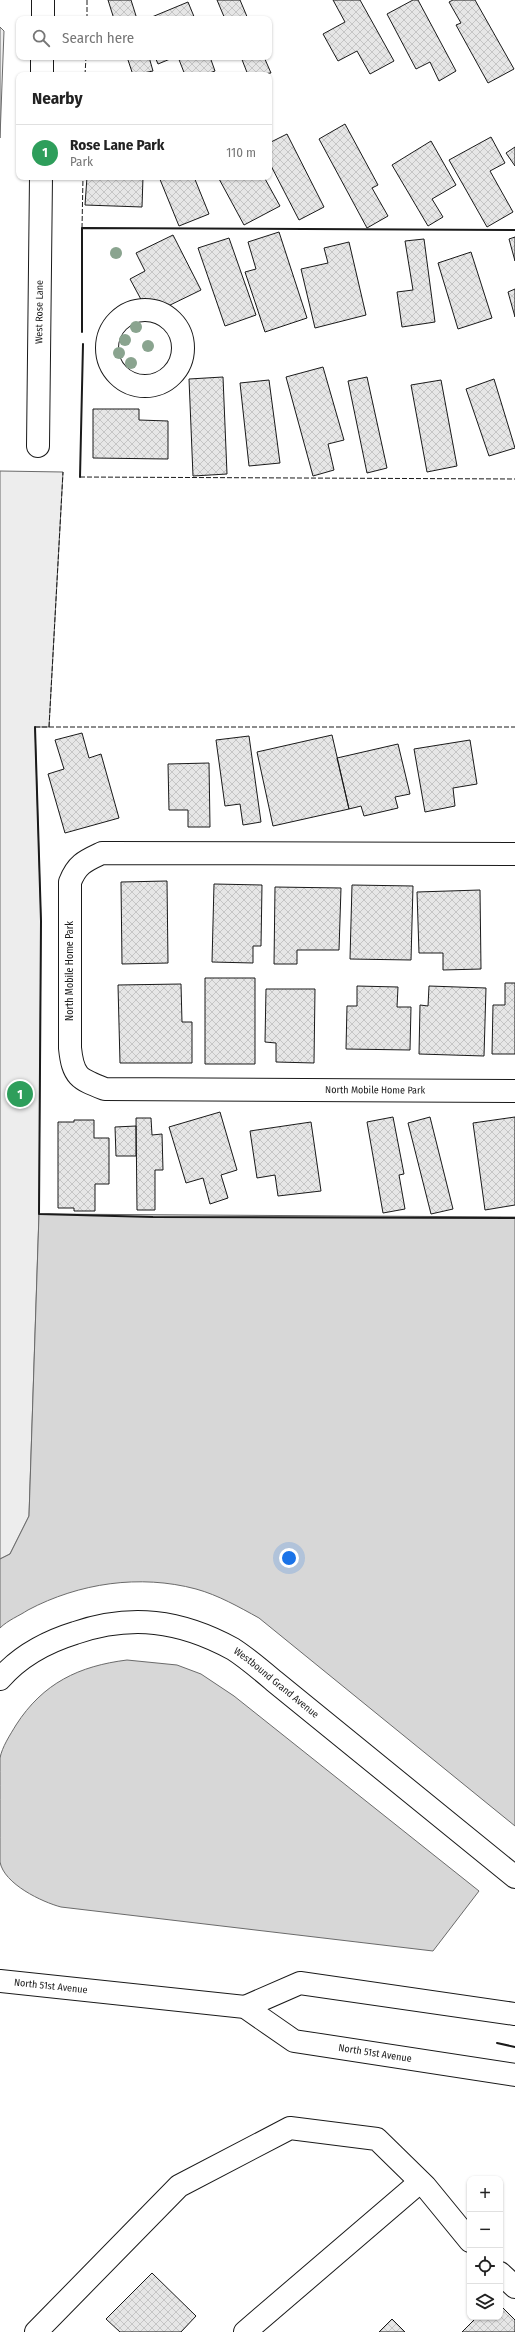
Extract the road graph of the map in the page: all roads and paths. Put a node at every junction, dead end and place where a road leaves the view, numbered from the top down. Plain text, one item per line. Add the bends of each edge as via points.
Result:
1 (43, 0) edge
2 (43, 16) edge
3 (42, 60) edge
4 (42, 72) edge
5 (41, 180) edge
6 (38, 446) dead end
7 (515, 854) edge
8 (515, 1091) edge
9 (0, 1679) edge
10 (515, 1877) edge
11 (0, 1980) edge
12 (245, 2007) junction
13 (515, 2014) edge
14 (515, 2075) edge
15 (420, 2182) junction
16 (467, 2237) edge
17 (503, 2276) edge
18 (515, 2287) edge
19 (36, 2332) edge
20 (245, 2332) edge

1 - 2 main road
3 - 4 main road
5 - 6 main road, West Rose Lane
7 - 8 main road, North Mobile Home Park via 102,853 74,870 70,882 72,1068 84,1081 105,1089
9 - 10 main road, Westbound Grand Avenue via 23,1658 43,1645 94,1626 125,1621 154,1622 178,1626 208,1637 234,1650 274,1681
11 - 12 main road, North 51st Avenue
12 - 13 main road, North 51st Avenue via 300,1983
12 - 14 main road, North 51st Avenue via 294,2041
15 - 16 main road
15 - 19 main road via 377,2139 290,2128 180,2186
15 - 20 main road
17 - 18 main road

